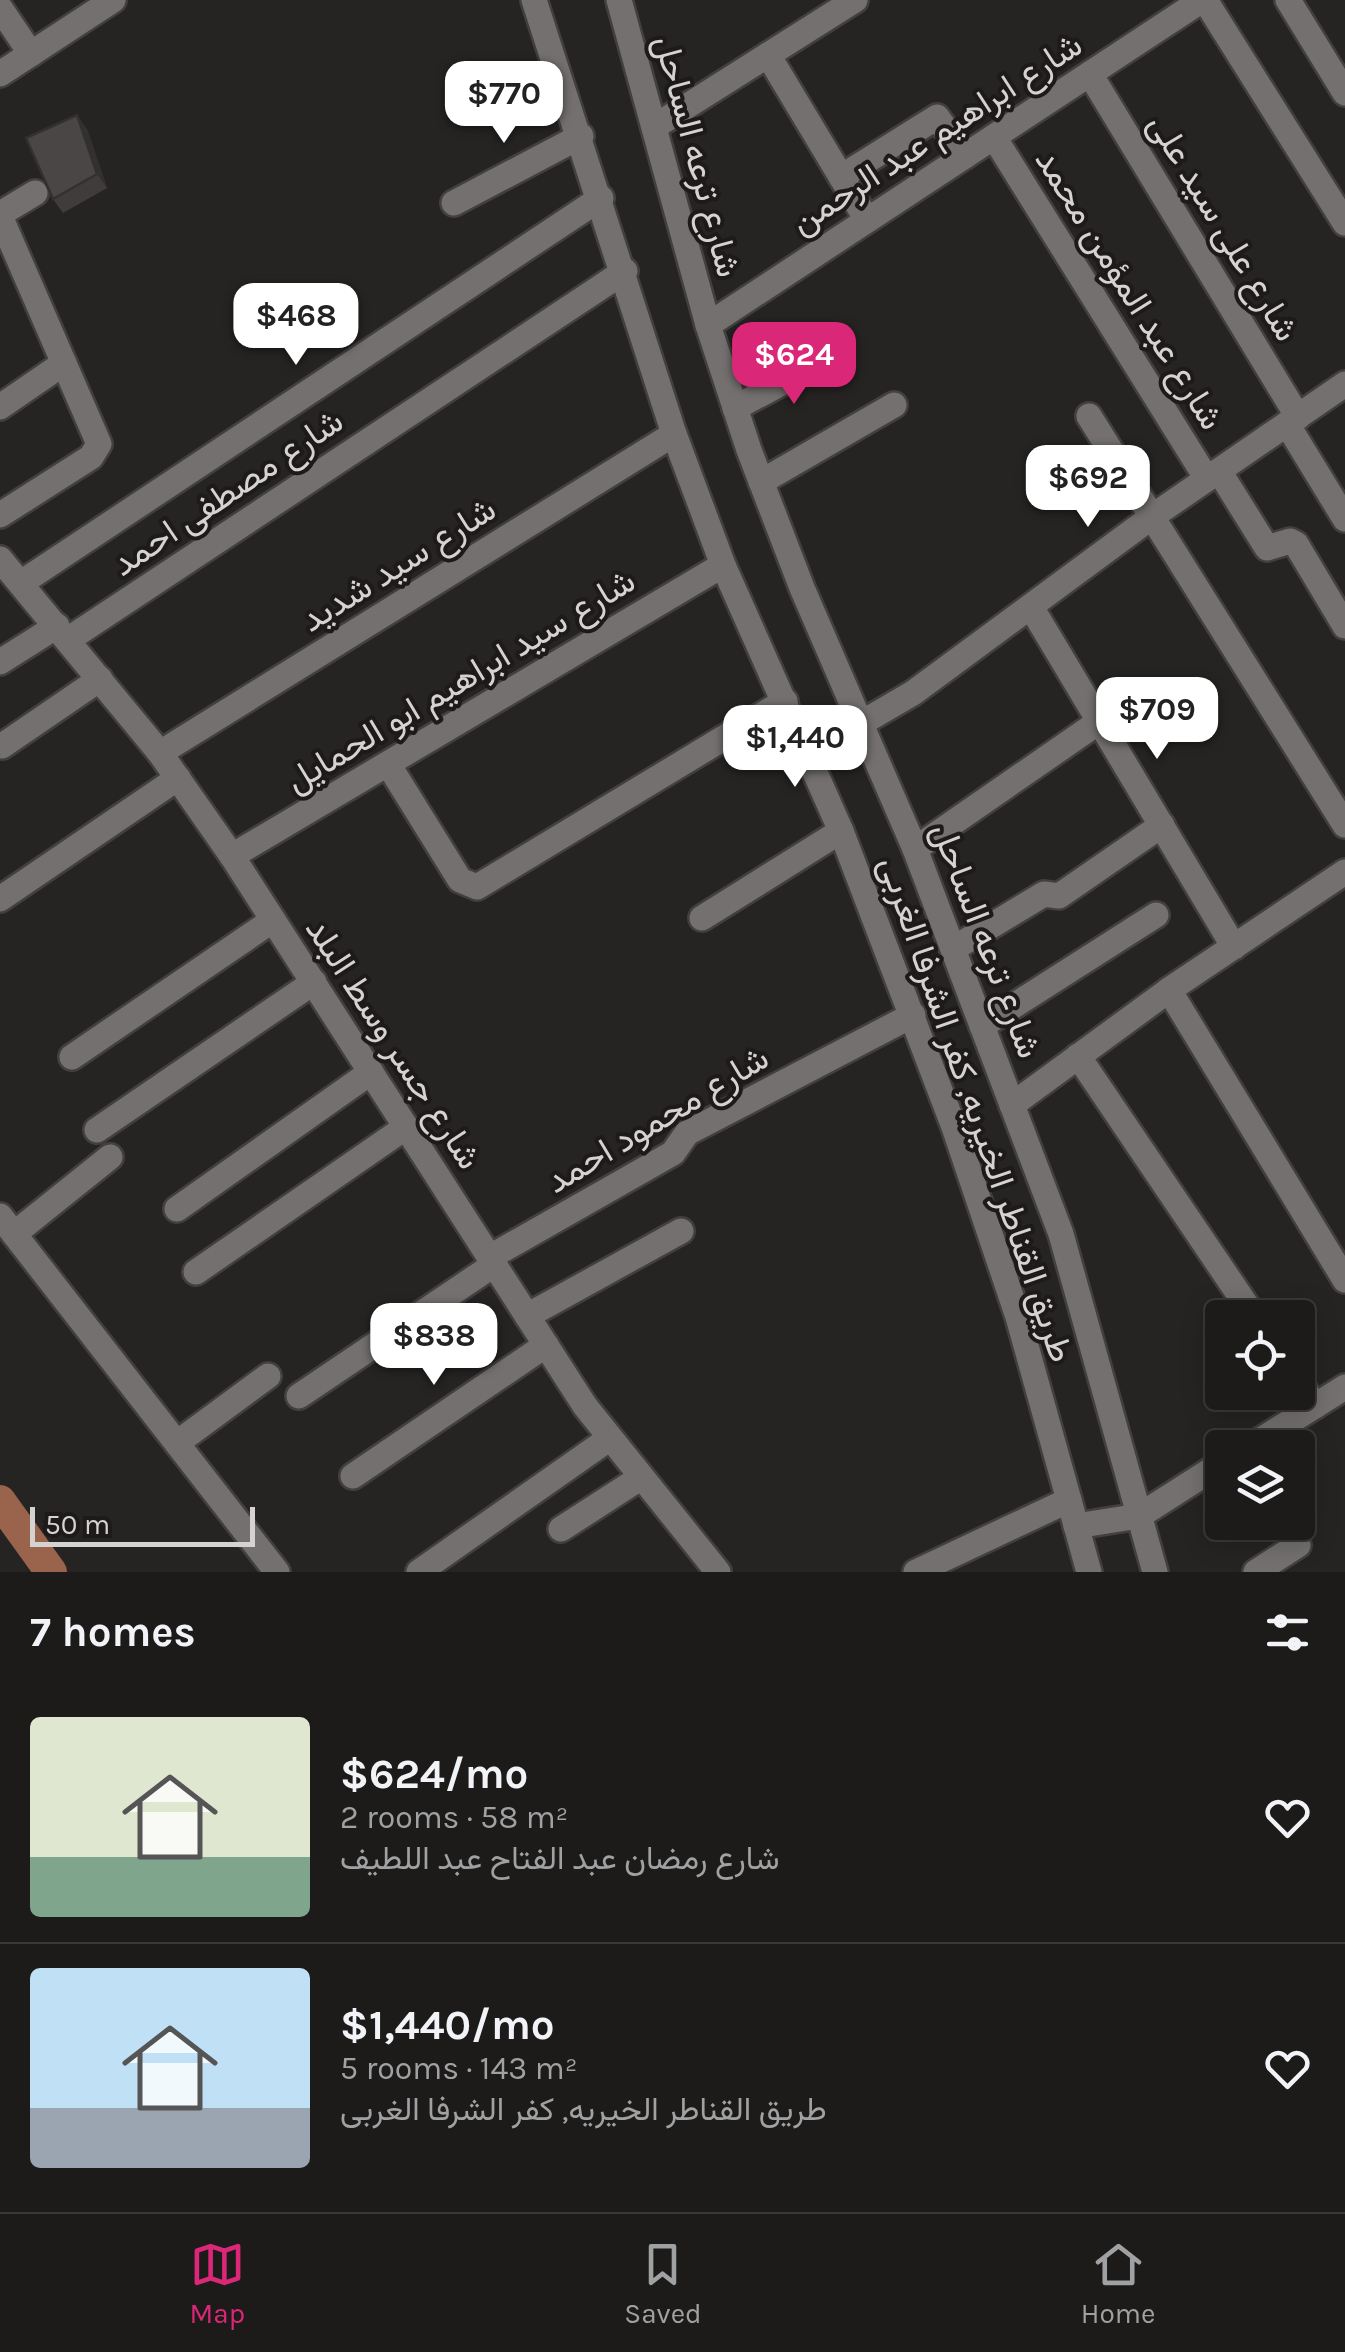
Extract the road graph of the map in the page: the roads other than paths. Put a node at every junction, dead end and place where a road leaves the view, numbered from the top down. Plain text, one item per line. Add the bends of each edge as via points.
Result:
1 (113, 0) edge
2 (534, 0) edge
3 (618, 0) edge
4 (855, 0) edge
5 (1204, 0) edge
6 (1288, 0) edge
7 (0, 8) edge
8 (31, 54) junction
9 (768, 55) junction
10 (0, 74) edge
11 (1090, 74) junction
12 (1345, 93) edge
13 (654, 127) junction
14 (581, 136) junction
15 (994, 137) junction
16 (966, 156) junction
17 (841, 177) junction
18 (35, 193) dead end
19 (601, 198) junction
20 (454, 204) dead end
21 (0, 215) edge
22 (868, 220) junction
23 (1345, 223) edge
24 (624, 271) junction
25 (708, 324) junction
26 (828, 358) dead end
27 (64, 363) junction
28 (1345, 384) edge
29 (894, 405) dead end
30 (0, 408) edge
31 (735, 408) junction
32 (1089, 416) dead end
33 (1292, 420) junction
34 (674, 434) junction
35 (1213, 475) junction
36 (761, 482) junction
37 (0, 515) edge
38 (1153, 516) junction
39 (1345, 519) edge
40 (0, 559) edge
41 (723, 565) junction
42 (21, 583) junction
43 (1031, 607) junction
44 (1345, 626) edge
45 (63, 632) junction
46 (0, 662) edge
47 (100, 679) junction
48 (784, 701) junction
49 (1100, 722) junction
50 (863, 726) junction
51 (2, 746) edge
52 (160, 753) junction
53 (810, 754) junction
54 (388, 764) junction
55 (178, 778) junction
56 (1345, 825) edge
57 (1162, 826) junction
58 (841, 830) junction
59 (915, 849) junction
60 (232, 856) junction
61 (1345, 872) edge
62 (0, 899) edge
63 (1156, 915) dead end
64 (702, 918) dead end
65 (274, 920) junction
66 (1234, 947) junction
67 (953, 949) junction
68 (314, 982) junction
69 (1169, 990) junction
70 (914, 1016) junction
71 (982, 1026) junction
72 (1078, 1056) junction
73 (72, 1058) dead end
74 (371, 1072) junction
75 (1012, 1105) junction
76 (406, 1127) junction
77 (97, 1130) dead end
78 (110, 1157) dead end
79 (177, 1209) dead end
80 (7, 1225) edge
81 (681, 1230) dead end
82 (492, 1261) junction
83 (196, 1272) dead end
84 (1345, 1280) edge
85 (1243, 1300) edge
86 (527, 1316) junction
87 (546, 1345) junction
88 (268, 1376) dead end
89 (1345, 1387) edge
90 (299, 1396) dead end
91 (1315, 1406) edge
92 (1309, 1410) edge
93 (1277, 1430) edge
94 (610, 1438) junction
95 (177, 1443) junction
96 (1205, 1474) edge
97 (353, 1476) dead end
98 (640, 1478) junction
99 (1070, 1500) junction
100 (1134, 1516) junction
101 (1085, 1524) junction
102 (562, 1530) dead end
103 (1298, 1545) dead end
104 (277, 1572) edge
105 (420, 1572) edge
106 (718, 1572) edge
107 (916, 1572) edge
108 (1090, 1572) edge
109 (1155, 1572) edge
110 (1256, 1572) edge

1 - 8 street
2 - 14 street, طريق القناطر الخيريه, كفر الشرفا الغربى
3 - 13 street, شارع ترعه الساحل
4 - 9 street
5 - 11 street, شارع ابراهيم عبد الرحمن
5 - 23 street
6 - 12 street
7 - 8 street
8 - 10 street
9 - 13 street
9 - 17 street
11 - 15 street, شارع ابراهيم عبد الرحمن
11 - 33 street, شارع على سيد على
13 - 25 street, شارع ترعه الساحل
14 - 19 street, طريق القناطر الخيريه, كفر الشرفا الغربى
14 - 20 street
15 - 16 street, شارع ابراهيم عبد الرحمن
15 - 35 street, شارع عبد المؤمن محمد
16 - 17 street via 937,117
16 - 22 street, شارع ابراهيم عبد الرحمن
17 - 22 street
18 - 21 street
19 - 24 street, طريق القناطر الخيريه, كفر الشرفا الغربى
19 - 42 street
21 - 27 street
22 - 25 street, شارع ابراهيم عبد الرحمن
24 - 34 street, طريق القناطر الخيريه, كفر الشرفا الغربى
24 - 45 street, شارع مصطفى احمد
25 - 31 street, شارع ترعه الساحل
26 - 31 street
27 - 30 street
27 - 37 street via 97,452
28 - 33 street
29 - 36 street
31 - 36 street, شارع ترعه الساحل
32 - 38 street
33 - 35 street
33 - 39 street, شارع على سيد على
34 - 41 street, طريق القناطر الخيريه, كفر الشرفا الغربى
34 - 52 street, شارع سيد شديد
35 - 38 street
35 - 44 street, شارع عبد المؤمن محمد via 1267,548 1296,544
36 - 50 street, شارع ترعه الساحل
38 - 43 street
38 - 56 street
40 - 42 street, شارع جسر وسط البلد
41 - 48 street, طريق القناطر الخيريه, كفر الشرفا الغربى
41 - 54 street, شارع سيد ابراهيم ابو الحمايل
42 - 45 street, شارع جسر وسط البلد
43 - 49 street
43 - 50 street
45 - 46 street, شارع مصطفى احمد
45 - 47 street, شارع جسر وسط البلد
47 - 51 street
47 - 52 street, شارع جسر وسط البلد
48 - 53 street, طريق القناطر الخيريه, كفر الشرفا الغربى
48 - 54 street via 477,888 460,880
49 - 57 street
49 - 59 street
50 - 53 street
50 - 59 street, شارع ترعه الساحل
52 - 55 street, شارع جسر وسط البلد
53 - 58 street, طريق القناطر الخيريه, كفر الشرفا الغربى
54 - 60 street, شارع سيد ابراهيم ابو الحمايل
55 - 60 street, شارع جسر وسط البلد
55 - 62 street
57 - 66 street
57 - 67 street via 1058,896 1044,894
58 - 64 street
58 - 70 street, طريق القناطر الخيريه, كفر الشرفا الغربى
59 - 67 street, شارع ترعه الساحل
60 - 65 street, شارع جسر وسط البلد
61 - 66 street
63 - 71 street
65 - 68 street, شارع جسر وسط البلد
65 - 73 street
66 - 69 street
67 - 71 street, شارع ترعه الساحل
68 - 74 street, شارع جسر وسط البلد
68 - 77 street
69 - 72 street
69 - 84 street
70 - 82 street, شارع محمود احمد via 687,1133 672,1153
70 - 99 street, طريق القناطر الخيريه, كفر الشرفا الغربى via 1018,1317
71 - 75 street, شارع ترعه الساحل
72 - 75 street
72 - 85 street
74 - 76 street, شارع جسر وسط البلد
74 - 79 street
75 - 100 street, شارع ترعه الساحل via 1079,1289
76 - 82 street, شارع جسر وسط البلد
76 - 83 street
78 - 80 street
80 - 95 street
81 - 86 street
82 - 86 street, شارع جسر وسط البلد
82 - 90 street, شارع محمود احمد
86 - 87 street, شارع جسر وسط البلد
87 - 94 street, شارع جسر وسط البلد
87 - 97 street
88 - 95 street
89 - 91 street
92 - 93 street
94 - 98 street, شارع جسر وسط البلد
94 - 105 street
95 - 104 street
96 - 100 street
98 - 102 street
98 - 106 street, شارع جسر وسط البلد
99 - 101 street, طريق القناطر الخيريه, كفر الشرفا الغربى
99 - 107 street
100 - 101 street
100 - 109 street, شارع ترعه الساحل
101 - 108 street, طريق القناطر الخيريه, كفر الشرفا الغربى
103 - 110 street

